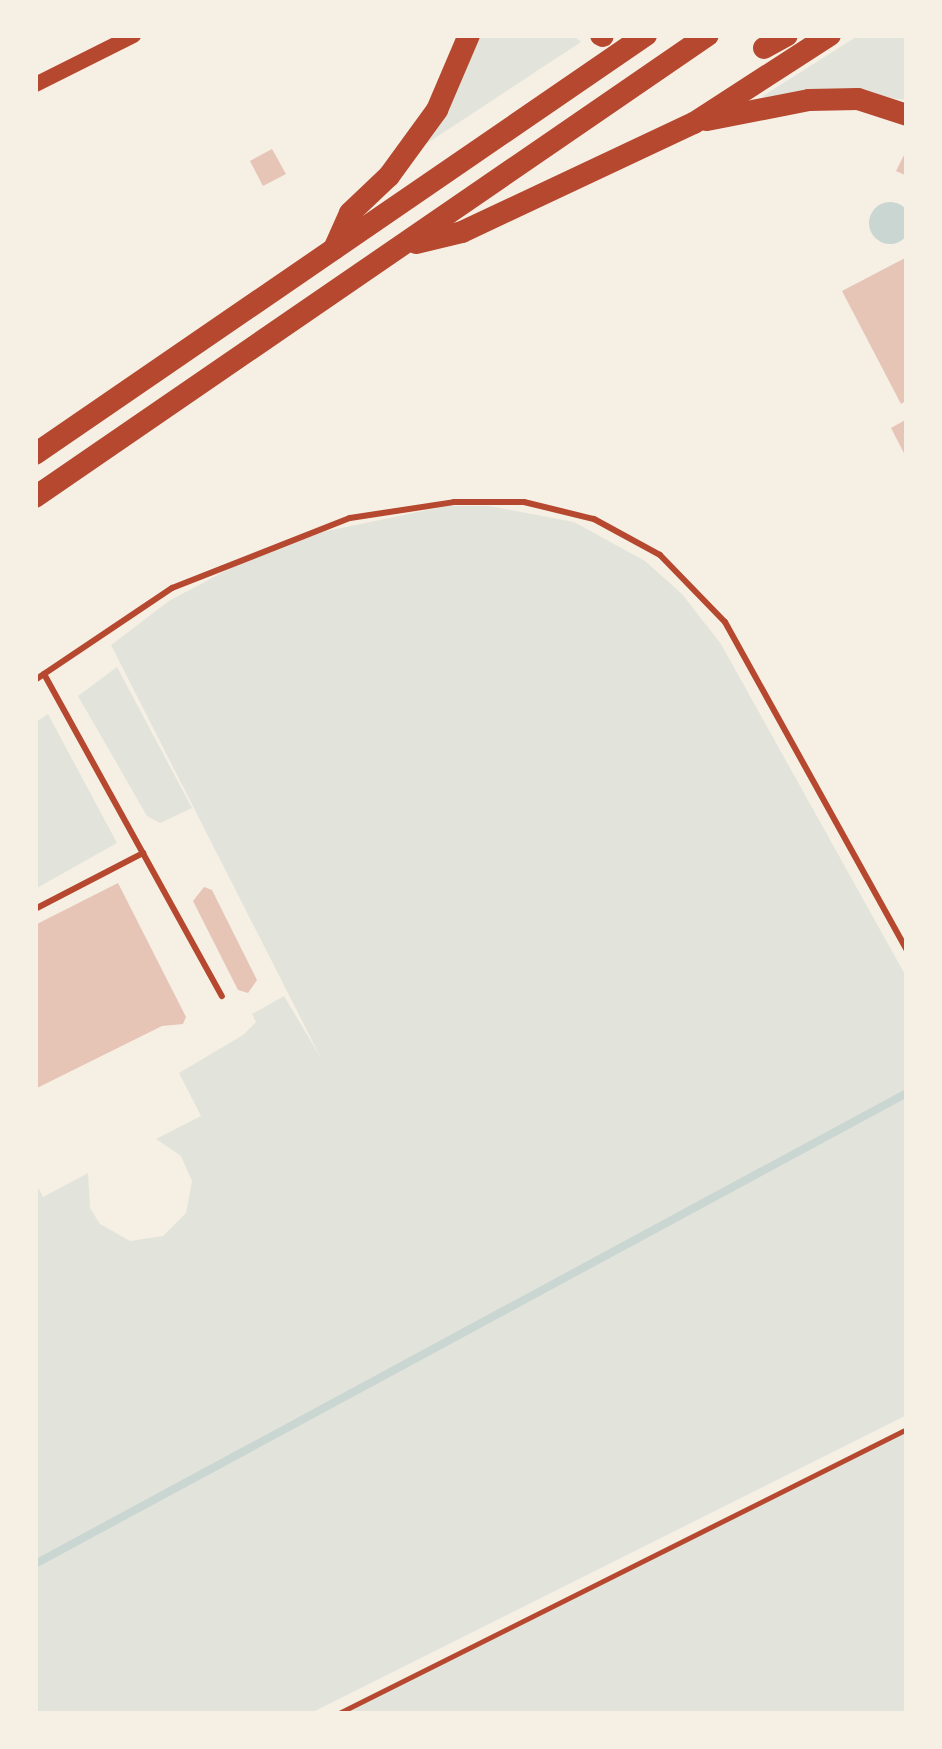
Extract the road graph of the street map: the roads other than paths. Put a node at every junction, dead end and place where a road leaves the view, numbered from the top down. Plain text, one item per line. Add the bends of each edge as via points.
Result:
1 (134, 35) edge
2 (469, 35) edge
3 (646, 35) edge
4 (708, 35) edge
5 (787, 35) edge
6 (830, 35) edge
7 (764, 48) dead end
8 (35, 84) edge
9 (907, 116) edge
10 (694, 123) junction
11 (402, 246) junction
12 (333, 250) junction
13 (35, 454) edge
14 (35, 497) edge
15 (44, 674) junction
16 (35, 680) edge
17 (143, 854) junction
18 (35, 909) edge
19 (907, 950) edge
20 (222, 996) dead end

1 - 8 street
2 - 12 highway via 437,110 389,176 350,214
3 - 12 highway
4 - 11 highway
5 - 7 highway
6 - 10 highway
9 - 10 highway via 858,100 810,100
10 - 11 highway via 462,232
11 - 14 highway
12 - 13 highway
15 - 16 lane
15 - 17 lane
15 - 19 lane via 172,588 350,518 454,502 524,502 594,520 660,556 725,622
17 - 18 lane
17 - 20 lane

